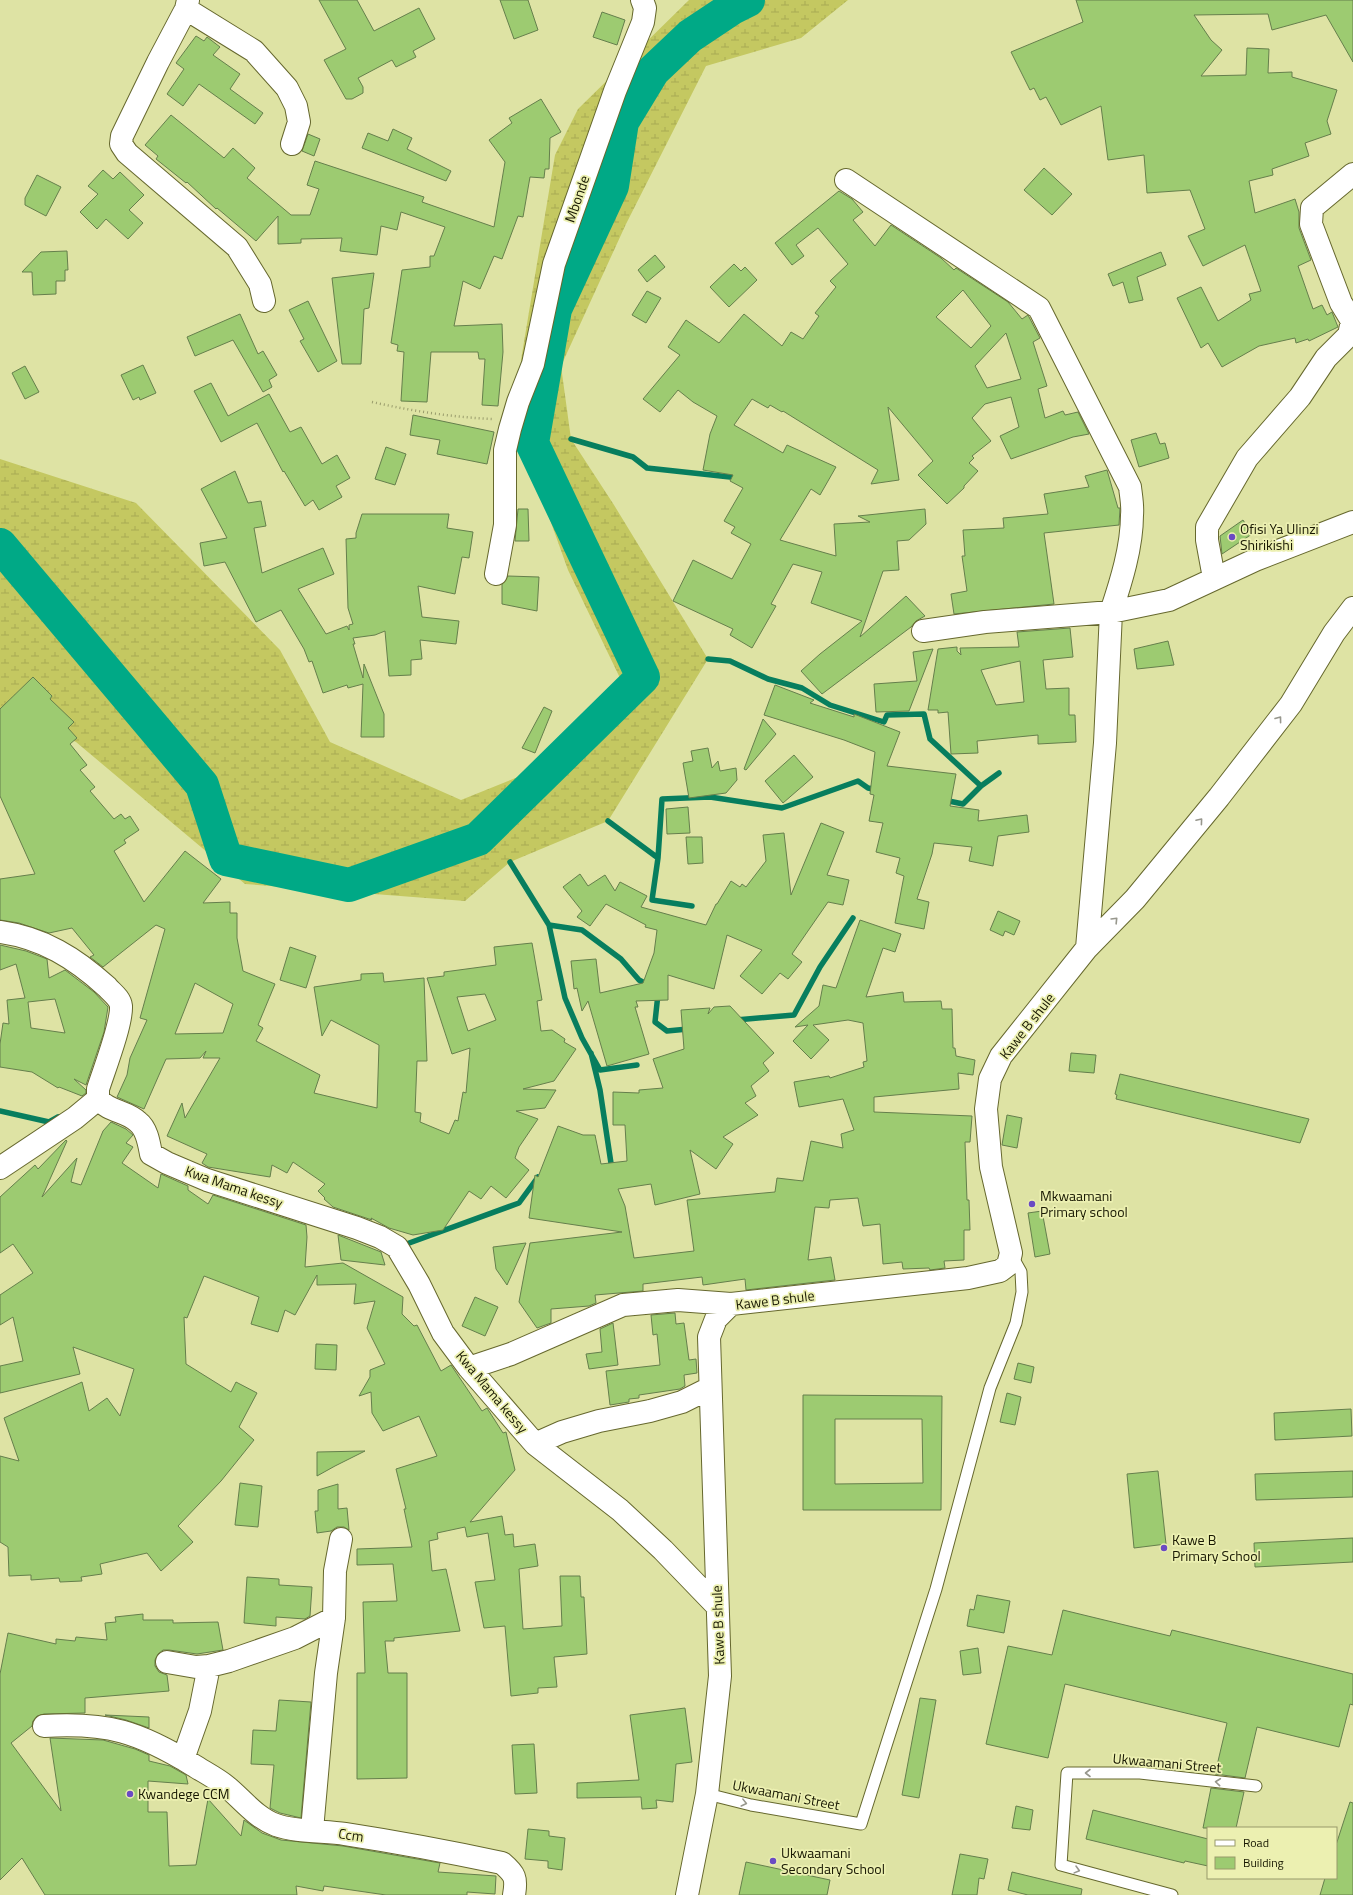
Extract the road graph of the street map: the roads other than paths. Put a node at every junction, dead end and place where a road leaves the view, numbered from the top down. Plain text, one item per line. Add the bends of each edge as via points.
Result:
1 (642, 0) edge
2 (187, 5) edge
3 (292, 144) dead end
4 (1353, 174) edge
5 (846, 180) dead end
6 (264, 301) dead end
7 (1353, 522) edge
8 (496, 574) dead end
9 (1214, 578) junction
10 (1353, 608) edge
11 (1111, 612) junction
12 (923, 631) dead end
13 (0, 932) edge
14 (1087, 948) junction
15 (98, 1100) junction
16 (0, 1168) edge
17 (1010, 1253) junction
18 (731, 1304) junction
19 (469, 1368) junction
20 (710, 1388) junction
21 (535, 1444) junction
22 (341, 1539) dead end
23 (718, 1606) junction
24 (334, 1618) junction
25 (167, 1662) dead end
26 (209, 1666) junction
27 (44, 1726) dead end
28 (183, 1759) junction
29 (1256, 1786) dead end
30 (707, 1794) junction
31 (312, 1830) junction
32 (514, 1895) edge
33 (687, 1895) edge
34 (1172, 1895) edge

1 - 8 street, Mbonde via 645,8 643,22 554,264 533,364 515,410 505,450 505,525
2 - 3 street via 254,51 287,88 296,106 299,122
2 - 6 street via 154,68 122,136 121,144 127,153 236,247 260,284
4 - 9 street via 1312,208 1311,224 1341,303 1352,321 1350,334 1326,358 1300,397 1247,458 1215,512 1207,527
5 - 11 street via 1039,308 1130,487 1132,515 1128,548
7 - 9 street
9 - 11 street via 1169,600
14 -> 10 street, Kawe B shule via 1135,899 1219,797 1291,704 1334,633
11 - 12 street
11 - 14 street via 1105,743
13 - 15 street via 17,934 69,956 119,998 121,1010 118,1026 98,1088
14 - 17 street, Kawe B shule via 1001,1056 990,1079 986,1108 991,1167
15 - 16 street
15 - 19 street, Kwa Mama kessy via 104,1106 138,1122 146,1132 151,1154 166,1163 207,1180 357,1228 397,1247 443,1333
17 - 18 street, Kawe B shule via 1008,1265 1000,1271 968,1278
30 -> 17 lane, Ukwaamani Street via 751,1805 861,1824 936,1589 990,1388 1016,1323 1022,1292 1021,1272
18 - 19 street via 678,1300 623,1305 512,1354
18 - 20 street, Kawe B shule via 716,1319 709,1337
19 - 21 street, Kwa Mama kessy
20 - 21 street via 682,1402 599,1421 562,1432
20 - 23 street, Kawe B shule
21 - 23 street, Kwa Mama kessy via 620,1510 664,1550
22 - 24 street via 335,1571
23 - 30 street, Kawe B shule via 720,1676
24 - 26 street via 295,1638
24 - 31 street via 324,1688
25 - 26 street via 196,1667
26 - 28 street via 200,1711
27 - 28 street, Ccm via 76,1724 128,1732
28 - 31 street, Ccm via 225,1785 259,1816 286,1828
29 -> 34 lane, Ukwaamani Street via 1140,1773 1068,1773 1061,1865
30 - 33 street, Kawe B shule
31 - 32 street, Ccm via 385,1840 502,1863 512,1872 516,1883

